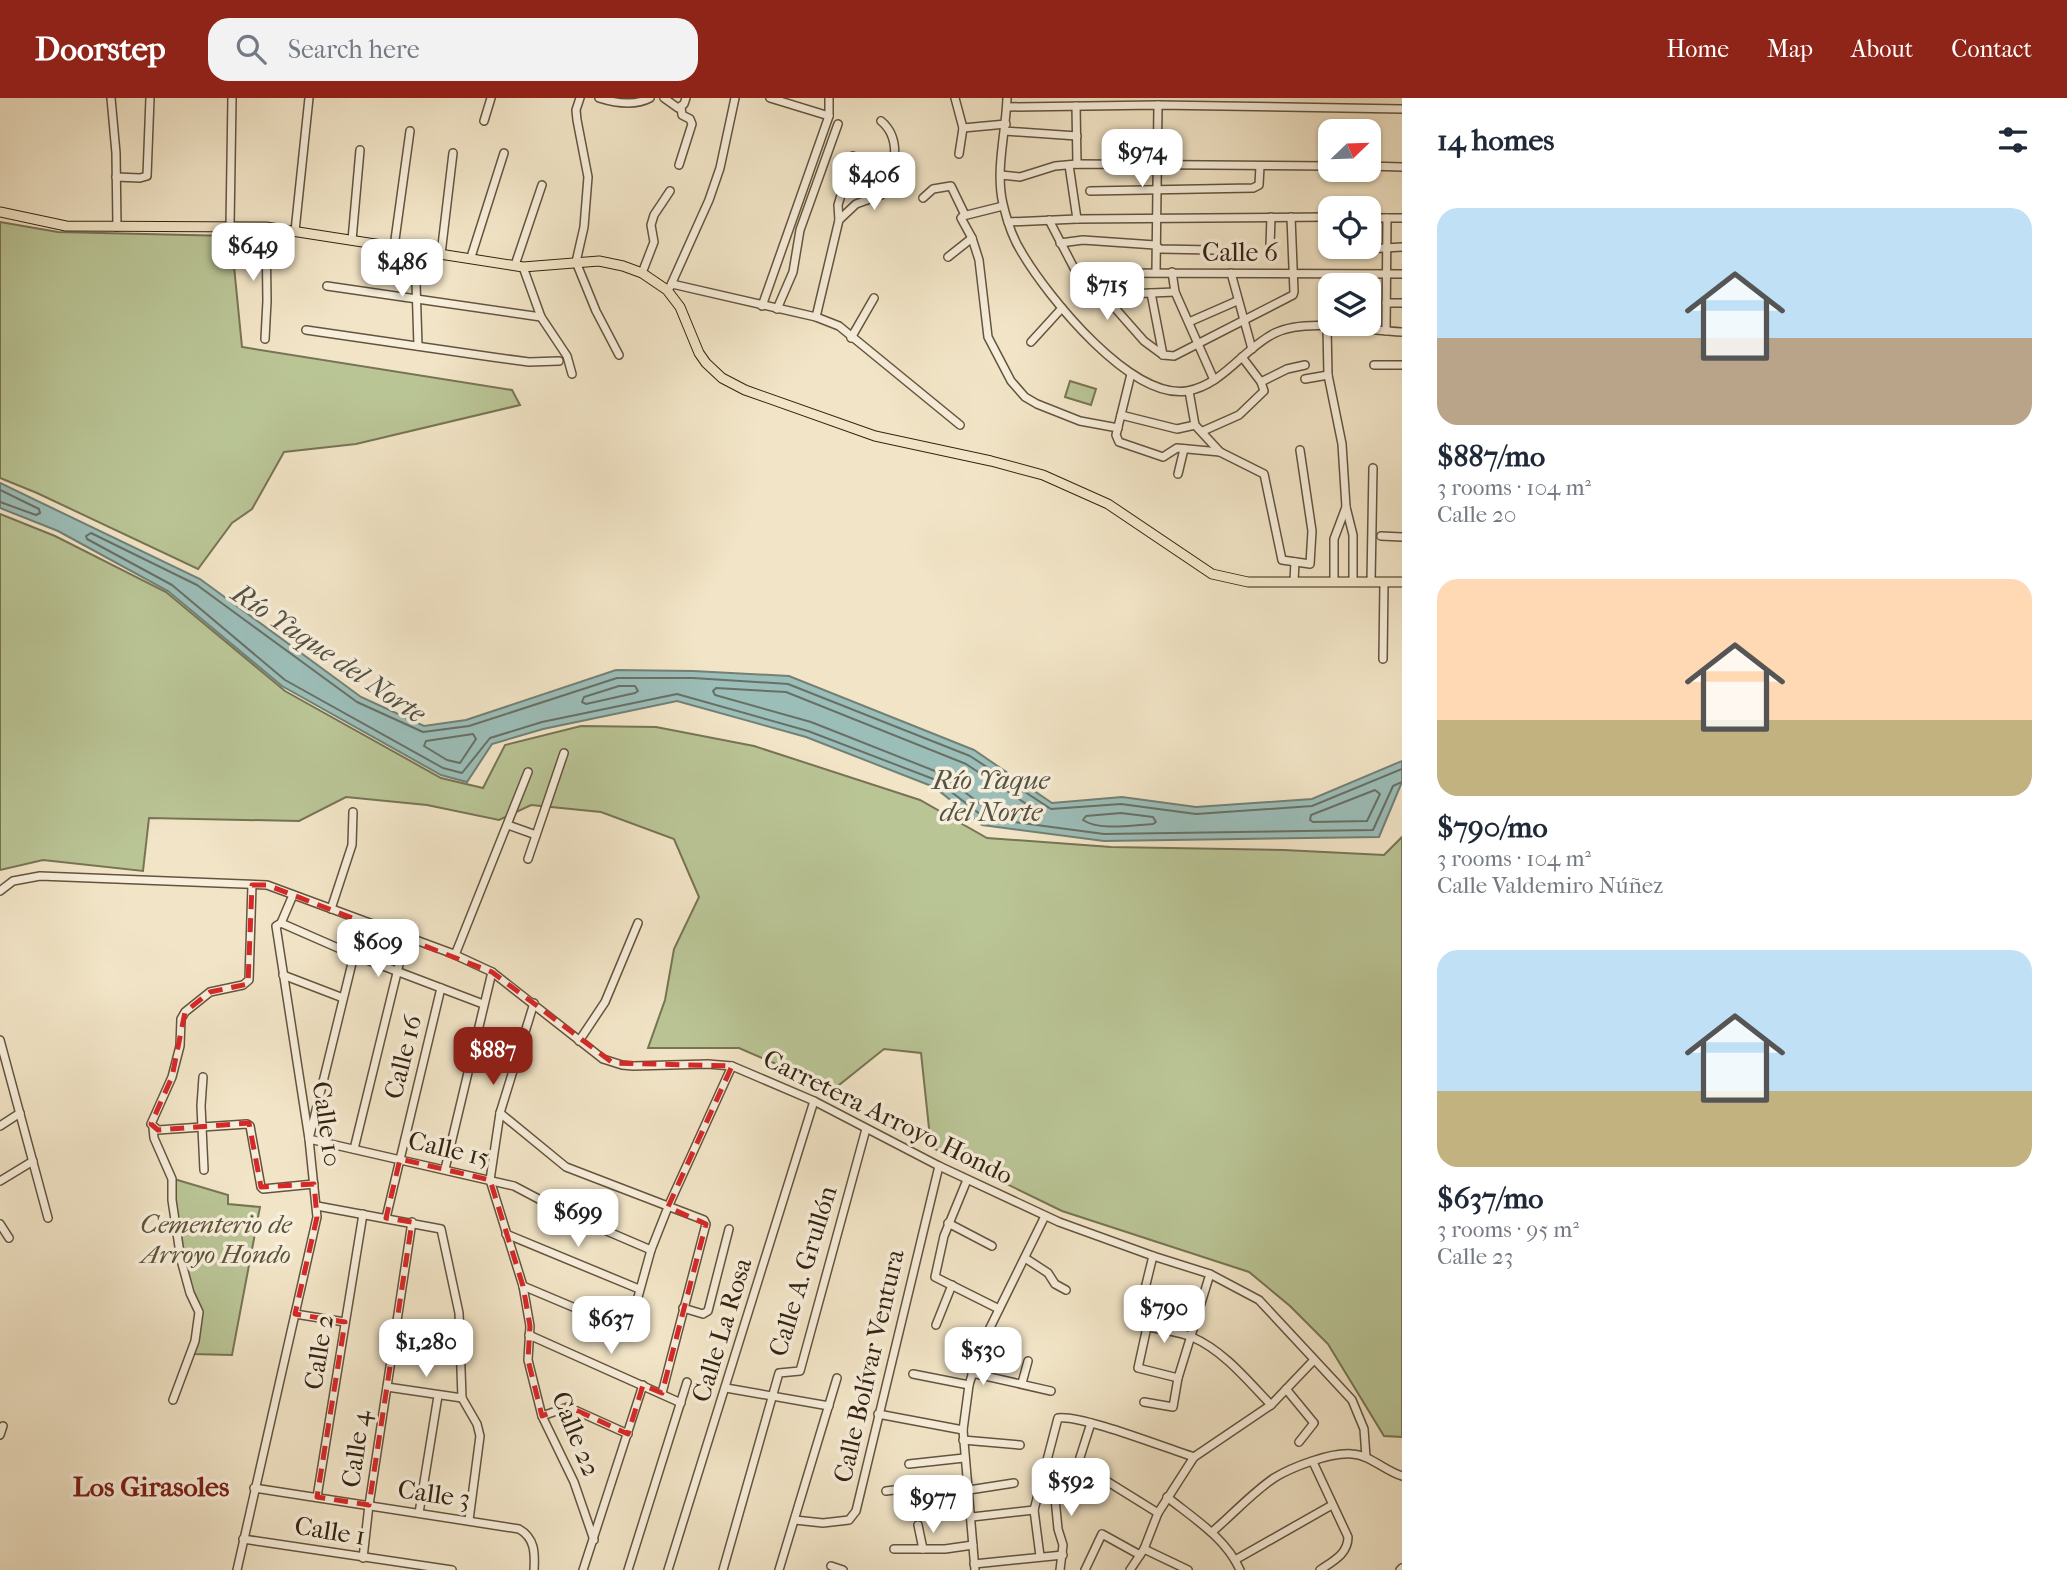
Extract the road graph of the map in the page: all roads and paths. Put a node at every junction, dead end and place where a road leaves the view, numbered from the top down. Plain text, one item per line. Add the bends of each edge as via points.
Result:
1 (111, 98) edge
2 (150, 98) edge
3 (232, 98) edge
4 (309, 98) edge
5 (491, 98) edge
6 (580, 98) edge
7 (599, 98) edge
8 (650, 98) edge
9 (664, 98) edge
10 (686, 98) edge
11 (735, 98) edge
12 (770, 98) edge
13 (829, 98) edge
14 (955, 98) edge
15 (1007, 98) edge
16 (1101, 102) edge
17 (1158, 105) junction
18 (1076, 106) junction
19 (681, 107) junction
20 (1007, 107) junction
21 (1402, 109) edge
22 (829, 116) junction
23 (484, 121) dead end
24 (881, 121) dead end
25 (838, 124) dead end
26 (963, 128) junction
27 (1005, 128) junction
28 (410, 131) dead end
29 (1077, 136) junction
30 (360, 150) dead end
31 (453, 153) dead end
32 (505, 153) dead end
33 (959, 154) dead end
34 (853, 156) dead end
35 (1073, 164) junction
36 (1155, 164) junction
37 (679, 165) dead end
38 (1260, 166) junction
39 (1318, 166) edge
40 (1381, 166) edge
41 (1402, 167) edge
42 (1001, 175) junction
43 (116, 177) junction
44 (542, 185) dead end
45 (670, 191) dead end
46 (1090, 191) dead end
47 (1156, 191) junction
48 (923, 198) dead end
49 (1003, 206) junction
50 (0, 212) edge
51 (965, 215) junction
52 (1271, 217) junction
53 (1291, 217) junction
54 (1318, 217) edge
55 (1156, 218) junction
56 (1381, 218) edge
57 (1387, 218) junction
58 (1402, 218) edge
59 (1077, 219) junction
60 (839, 220) junction
61 (1049, 220) junction
62 (1008, 222) junction
63 (230, 226) junction
64 (117, 227) junction
65 (266, 228) junction
66 (295, 231) junction
67 (972, 238) junction
68 (352, 240) junction
69 (1060, 243) junction
70 (1155, 245) junction
71 (1270, 246) dead end
72 (394, 247) junction
73 (1402, 247) edge
74 (1381, 248) edge
75 (1387, 248) junction
76 (1213, 250) dead end
77 (415, 251) junction
78 (441, 254) junction
79 (471, 257) junction
80 (948, 257) dead end
81 (576, 262) junction
82 (519, 266) junction
83 (1156, 272) junction
84 (1172, 272) junction
85 (642, 273) junction
86 (1078, 273) junction
87 (1231, 273) junction
88 (1293, 273) junction
89 (1387, 274) junction
90 (1402, 274) edge
91 (327, 286) dead end
92 (669, 287) junction
93 (1175, 292) junction
94 (1150, 293) junction
95 (1103, 295) junction
96 (416, 298) junction
97 (874, 298) dead end
98 (1237, 301) junction
99 (1386, 303) junction
100 (1402, 303) edge
101 (762, 306) junction
102 (1062, 308) junction
103 (777, 309) junction
104 (541, 317) junction
105 (816, 317) junction
106 (1244, 321) junction
107 (1189, 322) junction
108 (1318, 327) edge
109 (306, 330) dead end
110 (1381, 331) edge
111 (1386, 331) junction
112 (1402, 332) edge
113 (1327, 336) edge
114 (851, 338) junction
115 (265, 339) dead end
116 (1031, 342) dead end
117 (1200, 344) junction
118 (418, 346) junction
119 (1252, 349) junction
120 (619, 355) dead end
121 (1163, 355) junction
122 (1242, 357) junction
123 (559, 361) dead end
124 (1305, 365) dead end
125 (1374, 365) dead end
126 (1402, 365) edge
127 (572, 374) dead end
128 (1131, 374) junction
129 (1328, 375) junction
130 (1305, 379) dead end
131 (1214, 380) junction
132 (1261, 382) junction
133 (1189, 391) junction
134 (1121, 415) junction
135 (960, 425) dead end
136 (1195, 425) junction
137 (1118, 428) junction
138 (1203, 431) junction
139 (1184, 449) junction
140 (1300, 450) dead end
141 (1220, 452) junction
142 (1373, 468) dead end
143 (1178, 474) dead end
144 (1346, 506) junction
145 (1381, 536) dead end
146 (1402, 537) edge
147 (1295, 562) junction
148 (1294, 582) junction
149 (1334, 582) junction
150 (1353, 582) junction
151 (1371, 582) junction
152 (1384, 582) junction
153 (1402, 582) edge
154 (1383, 659) dead end
155 (564, 753) dead end
156 (528, 772) dead end
157 (353, 812) dead end
158 (508, 825) junction
159 (537, 835) junction
160 (528, 859) dead end
161 (252, 885) junction
162 (0, 891) edge
163 (293, 895) junction
164 (331, 909) junction
165 (638, 923) dead end
166 (279, 924) junction
167 (405, 936) junction
168 (354, 955) junction
169 (455, 955) junction
170 (396, 971) junction
171 (492, 972) junction
172 (283, 975) junction
173 (441, 988) junction
174 (343, 998) junction
175 (534, 1003) junction
176 (483, 1004) junction
177 (0, 1040) edge
178 (579, 1041) junction
179 (732, 1066) junction
180 (8, 1070) junction
181 (0, 1075) edge
182 (203, 1077) dead end
183 (814, 1101) junction
184 (500, 1113) junction
185 (20, 1114) junction
186 (0, 1126) edge
187 (201, 1127) junction
188 (153, 1128) junction
189 (866, 1129) junction
190 (309, 1139) junction
191 (354, 1149) junction
192 (400, 1159) junction
193 (33, 1161) junction
194 (939, 1166) junction
195 (445, 1169) junction
196 (204, 1170) dead end
197 (489, 1180) junction
198 (967, 1180) junction
199 (0, 1181) edge
200 (314, 1184) junction
201 (317, 1206) junction
202 (668, 1207) junction
203 (362, 1214) junction
204 (1045, 1216) junction
205 (48, 1218) dead end
206 (386, 1218) junction
207 (412, 1222) junction
208 (948, 1223) junction
209 (0, 1224) edge
210 (729, 1229) dead end
211 (506, 1234) junction
212 (9, 1238) dead end
213 (992, 1246) dead end
214 (651, 1250) junction
215 (1153, 1256) junction
216 (1025, 1258) junction
217 (1210, 1274) junction
218 (952, 1285) junction
219 (523, 1286) junction
220 (639, 1289) junction
221 (1066, 1290) dead end
222 (683, 1308) junction
223 (999, 1309) junction
224 (295, 1314) junction
225 (345, 1322) junction
226 (936, 1325) dead end
227 (1147, 1327) junction
228 (529, 1335) junction
229 (1190, 1336) junction
230 (1028, 1361) dead end
231 (1313, 1361) junction
232 (972, 1373) junction
233 (913, 1374) dead end
234 (837, 1378) dead end
235 (1178, 1378) junction
236 (687, 1382) dead end
237 (1022, 1383) junction
238 (643, 1385) junction
239 (969, 1385) junction
240 (387, 1387) junction
241 (726, 1388) junction
242 (1286, 1389) junction
243 (1051, 1391) dead end
244 (662, 1393) junction
245 (438, 1396) junction
246 (772, 1397) junction
247 (462, 1398) junction
248 (173, 1400) dead end
249 (1144, 1402) dead end
250 (681, 1403) junction
251 (1270, 1405) junction
252 (829, 1406) junction
253 (878, 1414) junction
254 (541, 1416) junction
255 (1091, 1423) junction
256 (3, 1426) dead end
257 (963, 1430) junction
258 (628, 1434) junction
259 (0, 1435) edge
260 (963, 1440) junction
261 (1299, 1442) dead end
262 (1020, 1446) dead end
263 (1194, 1457) junction
264 (1366, 1457) junction
265 (964, 1458) junction
266 (1313, 1462) junction
267 (909, 1464) dead end
268 (1092, 1472) dead end
269 (1075, 1473) dead end
270 (1402, 1476) edge
271 (1042, 1479) junction
272 (968, 1481) junction
273 (1014, 1483) dead end
274 (254, 1488) junction
275 (969, 1490) junction
276 (886, 1492) dead end
277 (317, 1497) junction
278 (1167, 1497) junction
279 (1332, 1505) junction
280 (369, 1506) junction
281 (1034, 1510) junction
282 (419, 1513) junction
283 (1158, 1513) junction
284 (972, 1517) junction
285 (469, 1520) junction
286 (795, 1520) junction
287 (918, 1525) dead end
288 (1212, 1532) junction
289 (243, 1538) junction
290 (594, 1540) junction
291 (973, 1545) junction
292 (894, 1549) dead end
293 (923, 1549) junction
294 (1142, 1552) junction
295 (1063, 1555) junction
296 (1041, 1556) junction
297 (363, 1558) junction
298 (1236, 1560) junction
299 (831, 1566) dead end
300 (1171, 1566) edge
301 (975, 1567) edge
302 (236, 1570) edge
303 (452, 1570) edge
304 (534, 1570) edge
305 (583, 1570) edge
306 (628, 1570) edge
307 (668, 1570) edge
308 (723, 1570) edge
309 (779, 1570) edge
310 (844, 1570) edge
311 (1060, 1570) edge
312 (1085, 1570) edge
313 (1130, 1570) edge
314 (1188, 1570) edge
315 (1240, 1570) edge
316 (1320, 1570) edge

1 - 43 street
2 - 43 street via 147,176
3 - 63 street
4 - 66 street
5 - 23 street
6 - 81 street via 577,120 588,177
7 - 8 street via 625,102
9 - 19 street
10 - 19 street
11 - 92 street via 720,168
12 - 22 street
13 - 22 street
14 - 26 street
15 - 20 street
16 - 17 street
16 - 18 street
17 - 21 street
17 - 36 street
18 - 20 street
18 - 29 street
19 - 37 street via 682,115 692,124
20 - 27 street
22 - 101 street
24 - 60 street via 894,141 891,174 881,195 856,204
25 - 103 street via 800,230 793,272
26 - 27 street
26 - 33 street
27 - 29 street
27 - 42 street
28 - 72 street
29 - 35 street
30 - 68 street
31 - 78 street
32 - 79 street
34 - 60 street via 838,205
35 - 36 street
35 - 42 street via 1020,177
35 - 59 street
36 - 38 street
36 - 47 street
38 - 39 street
38 - 47 street via 1259,185 1253,188
40 - 41 street
42 - 49 street
43 - 64 street
44 - 82 street
45 - 85 street via 654,215 654,242
46 - 47 street
47 - 55 street
48 - 51 street via 933,189 951,186
49 - 51 street
49 - 62 street
50 - 64 main road via 66,226
51 - 67 street via 961,220
52 - 53 street
52 - 55 street
52 - 71 street
53 - 54 street
53 - 88 street
55 - 59 street
55 - 70 street
56 - 57 street
57 - 58 street
57 - 75 street
59 - 61 street
60 - 105 street
61 - 62 street
61 - 69 street
62 - 102 street via 1021,252
63 - 64 main road
63 - 65 main road
65 - 66 main road
65 - 115 street
66 - 68 main road
67 - 80 street
67 - 137 street via 988,337 1018,390 1037,404 1080,421
68 - 72 main road
69 - 70 street
69 - 86 street
70 - 76 street via 1160,249
70 - 83 street
72 - 77 main road
73 - 75 street
74 - 75 street
75 - 89 street
77 - 78 main road
77 - 96 street
78 - 79 main road
79 - 82 main road
81 - 82 main road
81 - 85 main road via 600,261
81 - 120 street
82 - 104 street
83 - 84 street, Calle 6
83 - 86 street, Calle 6
84 - 87 street, Calle 6
84 - 93 street
85 - 92 main road
86 - 95 street
87 - 88 street, Calle 6
87 - 98 street
88 - 89 street, Calle 6
88 - 106 street via 1293,295
89 - 90 street, Calle 6
89 - 99 street
91 - 96 street
92 - 101 street
92 - 148 main road via 706,363 745,390 875,436 1043,475 1108,504 1212,574 1248,582
93 - 94 street
93 - 107 street
94 - 95 street
94 - 121 street
95 - 121 street via 1144,341
96 - 104 street
96 - 118 street
97 - 114 street
98 - 106 street
98 - 107 street
99 - 100 street
99 - 111 street
101 - 103 street
102 - 116 street
102 - 128 street
103 - 105 street
104 - 127 street via 567,356
105 - 114 street via 839,326
106 - 117 street
106 - 119 street
107 - 117 street
108 - 119 street via 1284,330
109 - 118 street
110 - 111 street
111 - 112 street
113 - 129 street
114 - 135 street
117 - 121 street via 1181,355
117 - 131 street
118 - 123 street via 528,362
119 - 122 street
122 - 131 street
122 - 132 street
124 - 132 street
125 - 126 street
128 - 133 street via 1161,389
128 - 134 street
129 - 130 street
129 - 144 street via 1342,444
131 - 133 street
132 - 138 street via 1264,391 1238,415
133 - 136 street
134 - 136 street via 1177,429
134 - 137 street
136 - 138 street
137 - 139 street via 1119,442 1163,457 1175,448
138 - 141 street
139 - 141 street
139 - 143 street
140 - 147 street via 1312,562
141 - 147 street via 1264,474 1282,559
142 - 151 street
144 - 149 street via 1334,539
144 - 150 street via 1353,535
145 - 146 street
147 - 148 street
148 - 149 main road
149 - 150 main road
150 - 151 main road
151 - 152 main road
152 - 153 main road
152 - 154 street
155 - 159 street
156 - 158 street
157 - 164 street via 352,845
158 - 159 street
158 - 169 street
159 - 160 street
161 - 162 street, Carretera Arroyo Hondo via 40,876 13,881
161 - 163 street, Carretera Arroyo Hondo via 267,885
161 - 188 street via 249,980 210,992 181,1019 180,1046 172,1077 151,1120
163 - 164 street, Carretera Arroyo Hondo
163 - 166 street
164 - 167 street, Carretera Arroyo Hondo
165 - 178 street via 605,1002
166 - 168 street
166 - 172 street, Calle 10 via 275,929
167 - 169 street, Carretera Arroyo Hondo
167 - 170 street
168 - 170 street
168 - 174 street
169 - 171 street, Carretera Arroyo Hondo
170 - 173 street
170 - 191 street
171 - 175 street, Carretera Arroyo Hondo
171 - 176 street
172 - 174 street
172 - 190 street, Calle 10
173 - 176 street
173 - 192 street, Calle 16
174 - 190 street
175 - 178 street, Carretera Arroyo Hondo
175 - 184 street
176 - 195 street
177 - 180 street
178 - 179 street, Carretera Arroyo Hondo via 603,1059 622,1065
179 - 183 street, Carretera Arroyo Hondo
179 - 202 street
180 - 181 street
180 - 185 street
182 - 187 street
183 - 189 street, Carretera Arroyo Hondo
183 - 241 street, Calle La Rosa
184 - 197 street
184 - 202 street via 566,1167
185 - 186 street
185 - 193 street
187 - 188 street
187 - 196 street
187 - 200 street via 250,1126 263,1189
188 - 248 street via 172,1179 184,1277 199,1312 195,1341
189 - 194 street, Carretera Arroyo Hondo
189 - 246 street, Calle A. Grullón via 800,1371 779,1373
190 - 191 street, Calle 15
190 - 200 street, Calle 10
191 - 192 street, Calle 15
192 - 195 street, Calle 15
192 - 206 street, Calle 16
193 - 199 street
193 - 205 street
194 - 198 street, Carretera Arroyo Hondo
194 - 253 street, Calle Bolívar Ventura
195 - 197 street, Calle 15
197 - 211 street, Calle 22
197 - 214 street, Calle 15 via 514,1186
198 - 204 street, Carretera Arroyo Hondo
198 - 208 street
200 - 201 street, Calle 10
201 - 203 street, Calle 10
201 - 224 street
202 - 214 street
202 - 222 street via 706,1224
203 - 206 street, Calle 10
203 - 225 street, Calle 2
204 - 215 street, Carretera Arroyo Hondo
204 - 216 street
206 - 207 street, Calle 10
207 - 240 street, Calle 4
207 - 247 street, Calle 10 via 440,1228 459,1313
208 - 213 street
208 - 218 street via 935,1277
209 - 212 street
210 - 222 street via 708,1311 703,1314
211 - 219 street, Calle 22
211 - 220 street
214 - 220 street
215 - 217 street, Carretera Arroyo Hondo
215 - 227 street via 1137,1321
216 - 221 street
216 - 223 street
217 - 229 street
217 - 231 street, Carretera Arroyo Hondo via 1259,1300
218 - 223 street
218 - 226 street
219 - 220 street via 625,1329 630,1326
219 - 228 street, Calle 22
222 - 244 street
223 - 232 street
224 - 225 street
224 - 274 street
225 - 277 street, Calle 2
227 - 229 street
227 - 235 street via 1138,1368
228 - 238 street
228 - 254 street, Calle 22 via 528,1360
229 - 235 street
229 - 251 street via 1233,1364
230 - 237 street
231 - 242 street
231 - 264 street, Carretera Arroyo Hondo via 1352,1401 1364,1429
232 - 237 street
232 - 239 street
233 - 239 street
234 - 252 street
235 - 249 street via 1173,1407
236 - 250 street
237 - 243 street
238 - 244 street
238 - 258 street
239 - 257 street
240 - 245 street
240 - 280 street, Calle 4
241 - 246 street
241 - 307 street, Calle La Rosa
242 - 251 street
242 - 261 street via 1314,1423
244 - 250 street
245 - 247 street
245 - 282 street
246 - 252 street
246 - 308 street, Calle A. Grullón
247 - 285 street via 480,1436
250 - 306 street
251 - 263 street
252 - 286 street
253 - 257 street
253 - 286 street, Calle Bolívar Ventura via 853,1517 823,1523
254 - 258 street via 568,1407
254 - 290 street, Calle 22 via 574,1482
255 - 263 street
255 - 269 street
255 - 271 street via 1058,1418
256 - 259 street
257 - 260 street
258 - 290 street
260 - 262 street
260 - 265 street
263 - 278 street
264 - 266 street via 1352,1454
264 - 270 street
265 - 267 street
265 - 272 street
266 - 279 street
266 - 288 street via 1275,1478
268 - 283 street
271 - 281 street
271 - 295 street via 1055,1498
272 - 275 street
272 - 276 street
273 - 275 street
274 - 277 street, Calle 3
274 - 289 street
275 - 284 street
277 - 280 street, Calle 3
278 - 283 street
278 - 288 street
279 - 298 street
279 - 316 street via 1348,1544
280 - 282 street, Calle 3
280 - 297 street, Calle 4
281 - 284 street
281 - 296 street
282 - 285 street, Calle 3
283 - 294 street
284 - 291 street
285 - 304 street, Calle 3 via 526,1534 535,1552
286 - 309 street
287 - 293 street
288 - 298 street
289 - 297 street, Calle 1
289 - 302 street
290 - 305 street
291 - 293 street
291 - 301 street
292 - 293 street
294 - 300 street
294 - 312 street via 1102,1534
294 - 313 street
295 - 296 street
295 - 311 street
296 - 301 street
297 - 303 street, Calle 1
298 - 315 street
299 - 310 street
300 - 314 street

